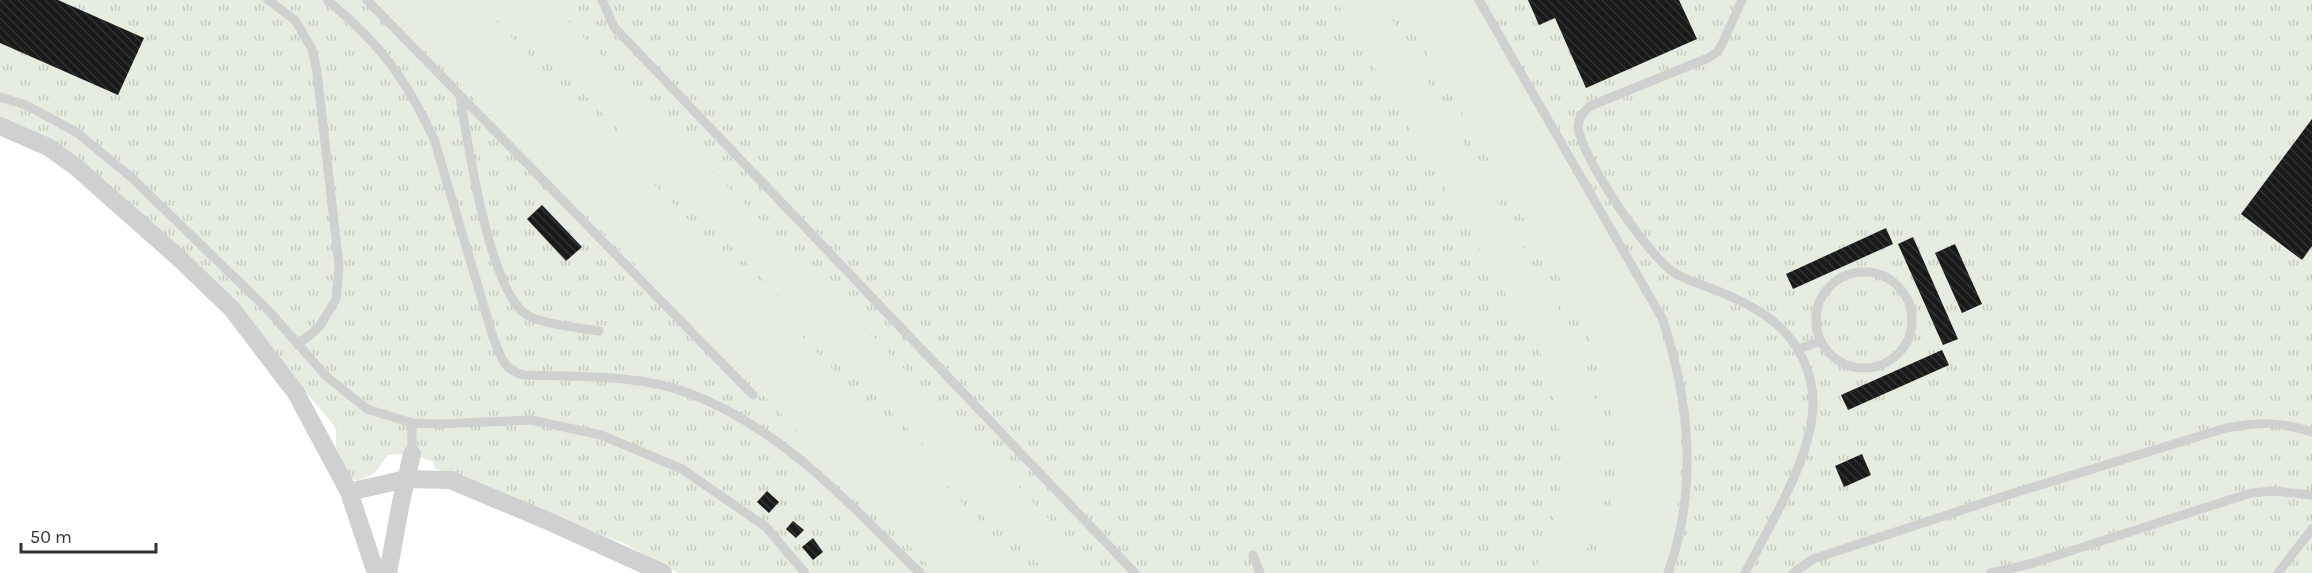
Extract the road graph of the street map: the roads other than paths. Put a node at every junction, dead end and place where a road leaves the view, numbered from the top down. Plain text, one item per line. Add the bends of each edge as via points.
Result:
1 (267, 0) edge
2 (327, 0) edge
3 (367, 0) edge
4 (602, 0) edge
5 (1479, 0) edge
6 (1742, 0) edge
7 (460, 96) junction
8 (0, 97) edge
9 (0, 126) edge
10 (599, 331) dead end
11 (1821, 341) junction
12 (298, 345) junction
13 (1799, 349) junction
14 (753, 395) dead end
15 (412, 423) junction
16 (2312, 432) edge
17 (412, 454) joint
18 (406, 478) junction
19 (349, 492) junction
20 (2312, 495) edge
21 (2312, 529) edge
22 (1253, 555) dead end
23 (376, 573) edge
24 (388, 573) edge
25 (663, 573) edge
26 (805, 573) edge
27 (920, 573) edge
28 (1135, 573) edge
29 (1260, 573) edge
30 (1668, 573) edge
31 (1745, 573) edge
32 (1793, 573) edge
33 (1991, 573) edge
34 (2278, 573) edge

1 - 12 lane via 295,20 312,49 339,266 336,299 320,326
2 - 27 lane via 390,60 423,116 440,157 493,337 512,372 629,380 691,394 782,444
3 - 7 lane
4 - 28 lane via 614,27
5 - 30 lane via 1662,318 1688,434 1682,518
6 - 13 lane via 1717,52 1590,106 1578,124 1600,177 1643,243 1660,261 1673,272 1766,315
7 - 10 lane via 488,238 513,302 526,315 557,325
7 - 14 lane
8 - 12 lane via 26,105 76,132 131,177 268,310
9 - 19 street via 48,147 76,167 232,309 296,393
11 - 11 lane via 1836,358 1857,367 1868,368 1890,360 1911,333 1908,299 1893,281 1872,272 1838,279 1822,296 1818,307
11 - 13 lane
12 - 15 lane via 326,376 367,409
13 - 31 lane via 1811,384 1813,415 1809,440
15 - 17 lane
15 - 26 lane via 531,420 601,435 682,469 766,527
16 - 32 lane via 2282,423 2226,428 1824,555
17 - 18 street
18 - 19 street
18 - 24 street
18 - 25 street via 450,480
19 - 23 street
20 - 33 lane via 2251,493
21 - 34 lane
22 - 29 lane

